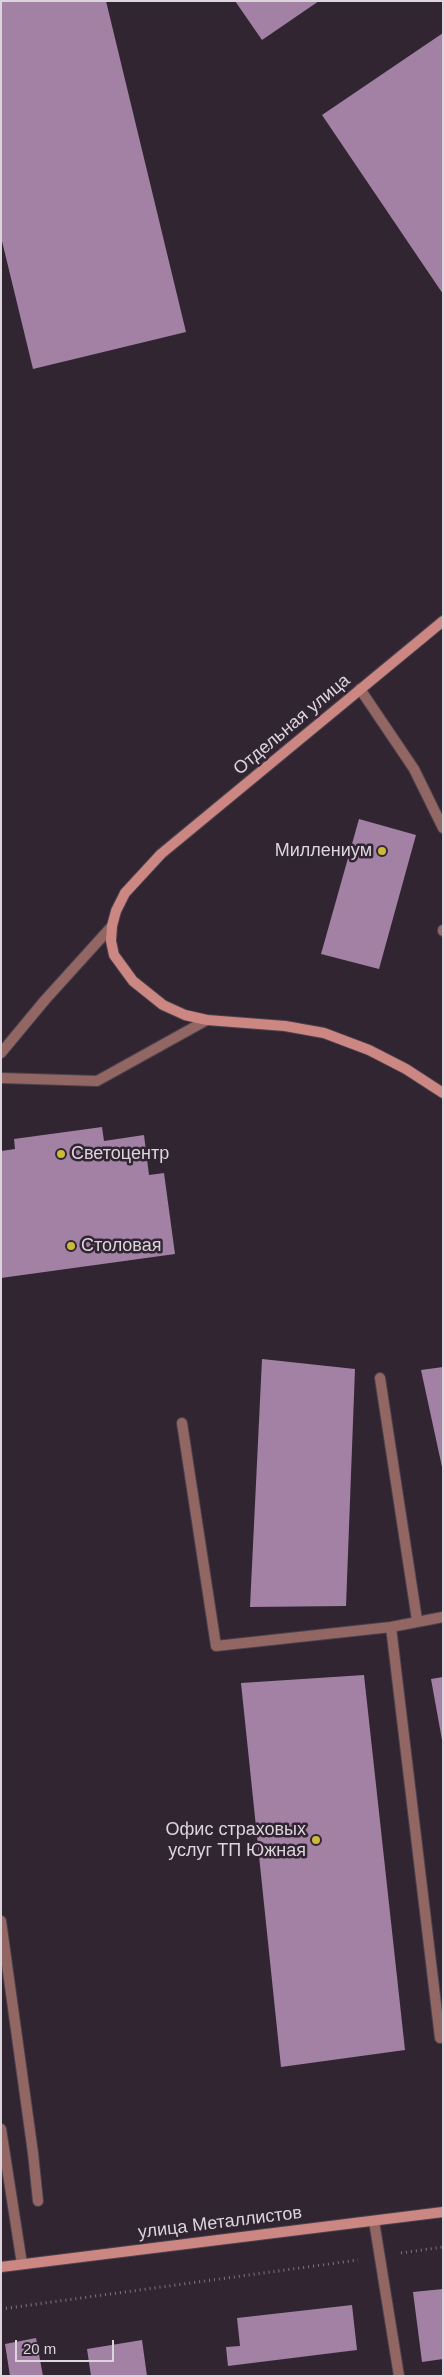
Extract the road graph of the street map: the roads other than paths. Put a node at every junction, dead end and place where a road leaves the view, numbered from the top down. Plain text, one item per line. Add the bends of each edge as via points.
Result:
1 (443, 621) edge
2 (360, 689) junction
3 (443, 828) edge
4 (112, 926) junction
5 (207, 1020) junction
6 (1, 1053) edge
7 (1, 1078) edge
8 (443, 1094) edge
9 (380, 1378) dead end
10 (182, 1423) dead end
11 (443, 1617) edge
12 (417, 1620) junction
13 (391, 1627) junction
14 (1, 1921) edge
15 (440, 2038) dead end
16 (1, 2129) edge
17 (6, 2192) edge
18 (38, 2201) dead end
19 (443, 2212) edge
20 (374, 2221) junction
21 (22, 2264) junction
22 (1, 2267) edge
23 (399, 2376) edge

1 - 2 street, Отдельная улица
2 - 3 lane via 414,770
2 - 4 street, Отдельная улица via 161,854 125,892
4 - 5 street via 114,955 133,981 164,1004 185,1015
4 - 6 lane
5 - 7 lane via 97,1081
5 - 8 street via 285,1026 324,1033 369,1050 406,1069
9 - 12 lane
10 - 13 lane via 216,1646
11 - 12 lane
12 - 13 lane
13 - 15 lane
14 - 18 lane
16 - 17 lane
17 - 21 lane
19 - 20 street, улица Металлистов
20 - 21 street, улица Металлистов
20 - 23 lane
21 - 22 street, улица Металлистов

